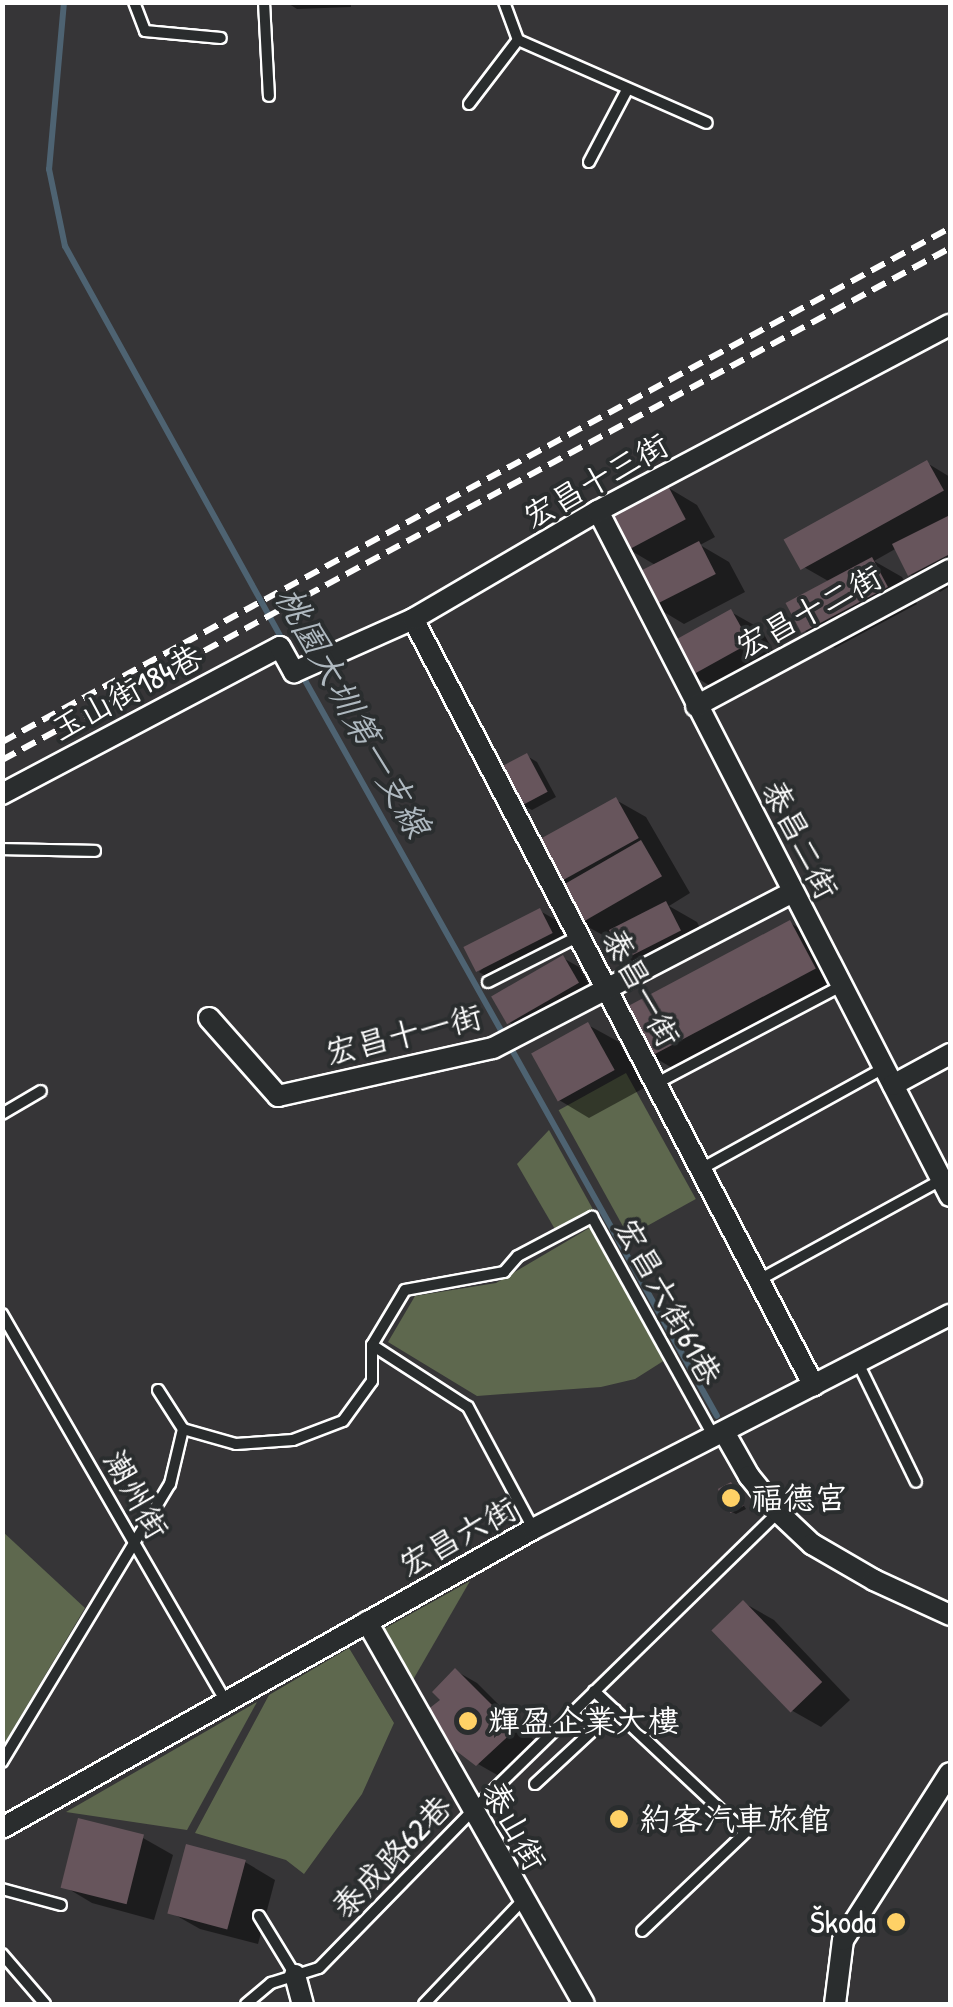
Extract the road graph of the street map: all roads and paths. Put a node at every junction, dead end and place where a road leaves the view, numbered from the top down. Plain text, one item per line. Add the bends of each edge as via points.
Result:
1 (134, 2) edge
2 (264, 2) edge
3 (504, 2) edge
4 (221, 38) dead end
5 (518, 40) junction
6 (626, 90) junction
7 (269, 96) dead end
8 (469, 104) dead end
9 (706, 123) dead end
10 (590, 162) dead end
11 (950, 324) edge
12 (598, 512) junction
13 (950, 570) edge
14 (414, 619) junction
15 (280, 647) joint
16 (696, 706) junction
17 (2, 794) edge
18 (2, 849) edge
19 (94, 851) dead end
20 (793, 892) junction
21 (580, 936) junction
22 (488, 982) dead end
23 (841, 986) junction
24 (608, 989) junction
25 (210, 1018) dead end
26 (950, 1054) edge
27 (888, 1076) junction
28 (656, 1084) junction
29 (41, 1091) dead end
30 (2, 1114) edge
31 (701, 1169) junction
32 (946, 1188) edge
33 (758, 1280) junction
34 (2, 1314) edge
35 (950, 1315) edge
36 (372, 1346) junction
37 (858, 1363) junction
38 (814, 1386) junction
39 (158, 1390) dead end
40 (183, 1429) junction
41 (725, 1432) junction
42 (916, 1482) dead end
43 (778, 1512) junction
44 (533, 1529) junction
45 (135, 1543) junction
46 (950, 1616) edge
47 (367, 1622) junction
48 (594, 1691) junction
49 (226, 1702) junction
50 (615, 1710) junction
51 (2, 1762) edge
52 (950, 1773) edge
53 (534, 1784) dead end
54 (472, 1811) junction
55 (2, 1828) edge
56 (2, 1889) edge
57 (522, 1902) junction
58 (61, 1905) dead end
59 (259, 1916) dead end
60 (642, 1931) dead end
61 (2, 1954) edge
62 (295, 1975) junction
63 (45, 2004) edge
64 (246, 2004) edge
65 (302, 2004) edge
66 (424, 2004) edge
67 (584, 2004) edge
68 (835, 2004) edge

1 - 4 lane via 145,31
2 - 7 lane
3 - 5 lane
5 - 6 lane
5 - 8 lane
6 - 9 lane
6 - 10 lane
11 - 12 street, 宏昌十三街
12 - 14 street, 宏昌十三街
12 - 16 street, 泰昌二街
13 - 16 street, 宏昌十二街
14 - 15 street, 宏昌十三街 via 301,669
14 - 21 street, 泰昌一街
15 - 17 street, 玉山街184巷
16 - 20 street, 泰昌二街
18 - 19 lane
20 - 23 street, 泰昌二街
20 - 24 street, 宏昌十一街
21 - 22 lane
21 - 24 street, 泰昌一街
23 - 27 street, 泰昌二街
23 - 28 lane
24 - 25 street, 宏昌十一街 via 505,1042 278,1096
24 - 28 street, 泰昌一街
26 - 27 street
27 - 31 lane
27 - 32 street, 泰昌二街
28 - 31 street, 泰昌一街
29 - 30 lane
31 - 33 street, 泰昌一街
32 - 33 lane
33 - 38 street, 泰昌一街
34 - 45 lane, 潮州街
35 - 37 street, 宏昌六街
36 - 40 lane via 372,1382 343,1420 294,1440 236,1444
36 - 41 lane, 宏昌六街61巷 via 405,1290 504,1272 518,1256 592,1217
36 - 44 lane via 468,1407
37 - 38 street, 宏昌六街
37 - 42 lane
38 - 41 street, 宏昌六街
39 - 40 lane
40 - 45 lane via 170,1484
41 - 43 street
41 - 44 street, 宏昌六街
43 - 46 street via 812,1544
43 - 48 lane, 泰成路62巷
44 - 47 street, 宏昌六街
45 - 49 lane, 潮州街
45 - 51 lane
47 - 49 street, 宏昌六街
47 - 54 street, 泰山街
48 - 50 lane
48 - 54 lane, 泰成路62巷
49 - 55 street, 宏昌六街
50 - 53 lane
50 - 60 lane via 745,1833
52 - 68 street via 843,1940
54 - 57 street, 泰山街
54 - 62 lane, 泰成路62巷 via 319,1968
56 - 58 lane
57 - 66 lane
57 - 67 street, 泰山街
59 - 62 lane
61 - 63 lane
62 - 64 lane, 泰成路62巷 via 271,1983
62 - 65 street

